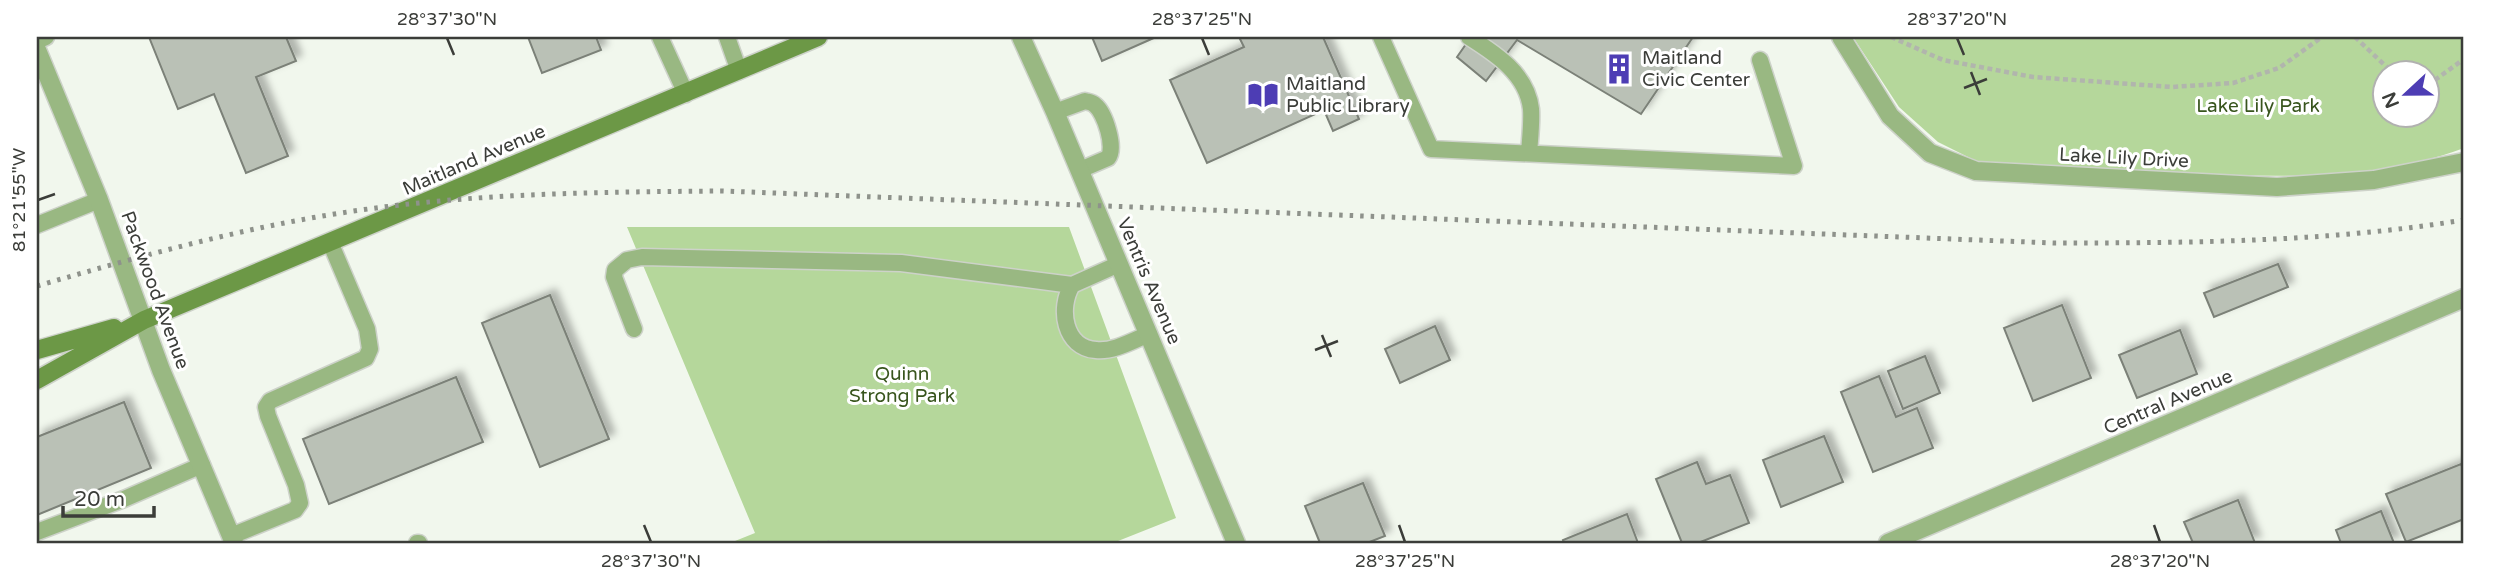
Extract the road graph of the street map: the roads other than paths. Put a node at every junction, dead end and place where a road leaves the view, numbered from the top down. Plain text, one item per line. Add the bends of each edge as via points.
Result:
1 (46, 37) edge
2 (660, 37) edge
3 (727, 37) edge
4 (818, 37) edge
5 (1020, 37) edge
6 (1382, 37) edge
7 (1469, 37) edge
8 (1841, 37) edge
9 (37, 41) edge
10 (37, 50) edge
11 (1760, 61) dead end
12 (740, 71) junction
13 (686, 94) junction
14 (1055, 112) junction
15 (1529, 153) junction
16 (2464, 162) edge
17 (1080, 170) junction
18 (99, 200) junction
19 (37, 225) edge
20 (330, 242) junction
21 (1119, 264) junction
22 (1072, 285) junction
23 (2464, 298) edge
24 (144, 320) junction
25 (634, 329) dead end
26 (1149, 334) junction
27 (37, 350) edge
28 (37, 380) edge
29 (202, 465) junction
30 (37, 532) edge
31 (233, 540) edge
32 (1236, 543) edge
33 (1888, 543) edge

1 - 9 lane
2 - 13 lane
3 - 12 lane
4 - 12 main road, Maitland Avenue
5 - 14 street, Ventris Avenue
6 - 15 lane via 1431,149
7 - 15 lane via 1518,75 1531,108
8 - 16 street, Lake Lily Drive via 1890,116 1930,153 1976,172 2277,187 2374,180
10 - 18 street, Packwood Avenue
11 - 15 lane via 1794,166
12 - 13 main road, Maitland Avenue
13 - 20 main road, Maitland Avenue
14 - 17 street, Ventris Avenue
14 - 17 lane via 1084,101 1100,111 1112,154
17 - 21 street, Ventris Avenue
18 - 19 lane
18 - 24 street, Packwood Avenue
20 - 24 main road, Maitland Avenue
20 - 31 lane via 367,329 370,349 366,358 270,401 268,416 300,503 295,510
21 - 22 lane
21 - 26 street, Ventris Avenue
22 - 25 lane via 901,263 642,257 627,260 614,277
22 - 26 lane via 1063,306 1065,321 1081,345 1094,351 1109,349
23 - 33 street, Central Avenue
24 - 27 main road, Maitland Avenue
24 - 28 main road, Maitland Avenue
24 - 29 street, Packwood Avenue
26 - 32 street, Ventris Avenue
29 - 30 lane
29 - 31 street, Packwood Avenue

